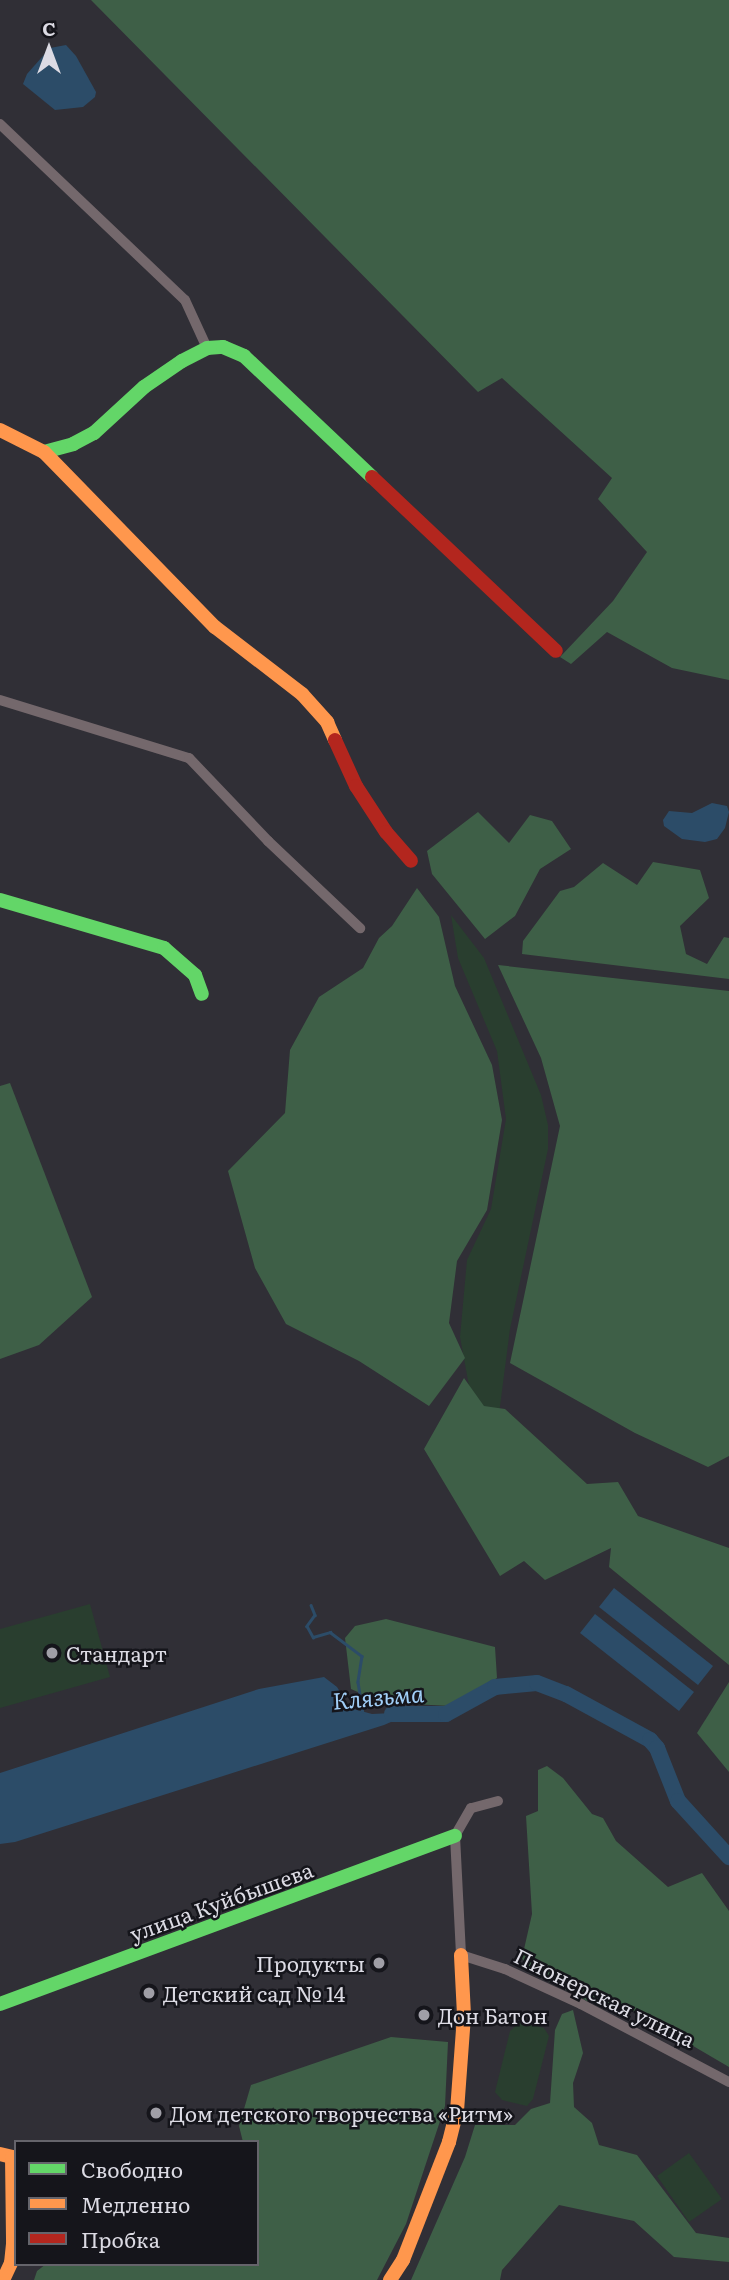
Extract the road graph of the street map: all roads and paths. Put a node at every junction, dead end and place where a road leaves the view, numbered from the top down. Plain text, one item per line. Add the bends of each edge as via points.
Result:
1 (0, 124) edge
2 (207, 348) junction
3 (0, 430) edge
4 (44, 452) junction
5 (556, 651) dead end
6 (0, 700) edge
7 (411, 861) dead end
8 (0, 900) edge
9 (360, 928) dead end
10 (202, 994) dead end
11 (498, 1801) dead end
12 (455, 1836) junction
13 (461, 1955) junction
14 (0, 2004) edge
15 (729, 2082) edge
16 (0, 2154) edge
17 (3, 2280) edge
18 (390, 2280) edge

1 - 2 street via 185,300
2 - 4 street via 144,387 94,433
2 - 5 street via 223,347 244,356
3 - 4 street
4 - 7 street via 215,627 302,694 327,722 356,786
6 - 9 street via 189,758
8 - 10 street via 164,948 195,975
11 - 12 street via 471,1808
12 - 13 street
12 - 14 street, улица Куйбышева
13 - 15 street, Пионерская улица via 505,1969 582,2004
13 - 18 street via 464,2015 457,2111 403,2260
16 - 17 street via 12,2157 13,2244

